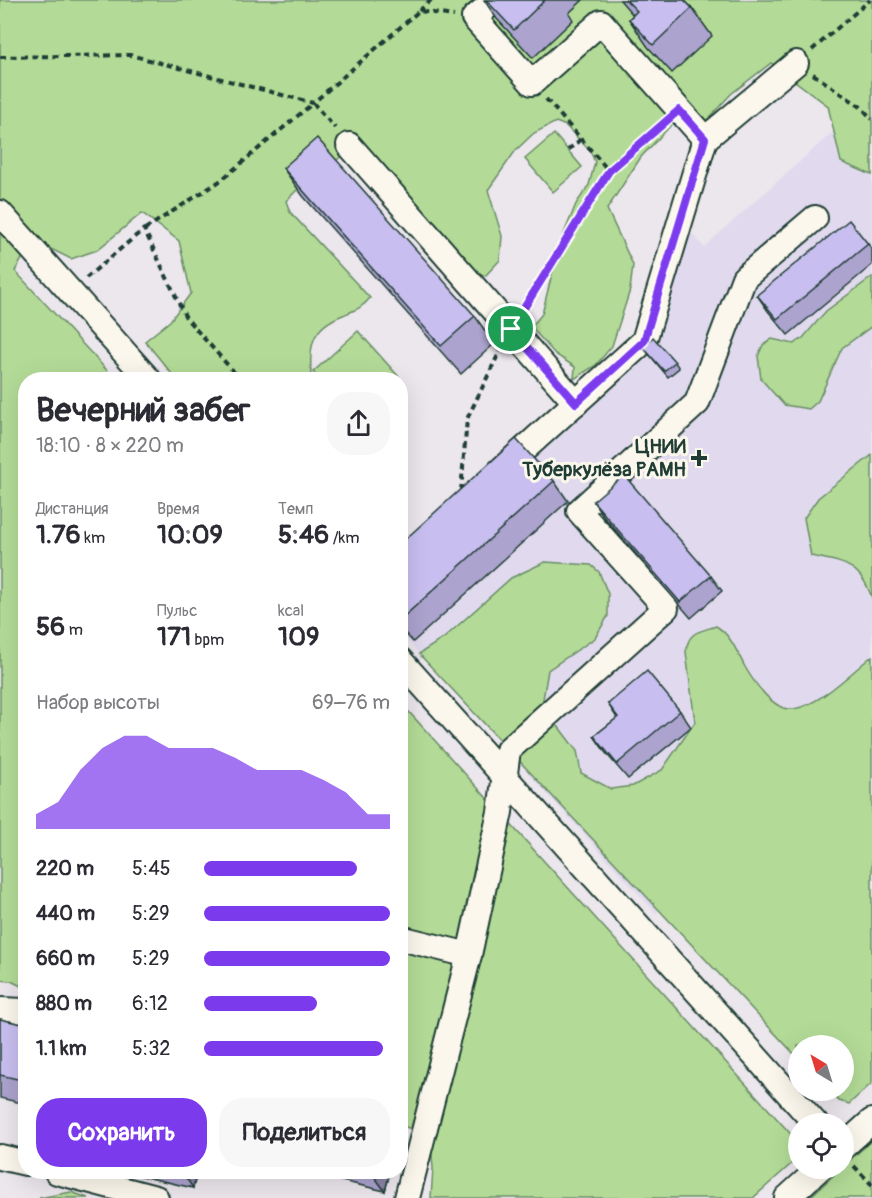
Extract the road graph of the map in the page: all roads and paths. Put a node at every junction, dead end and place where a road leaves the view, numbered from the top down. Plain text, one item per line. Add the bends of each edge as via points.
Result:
1 (431, 0) edge
2 (495, 0) edge
3 (870, 0) edge
4 (419, 11) junction
5 (474, 18) junction
6 (0, 57) edge
7 (796, 63) junction
8 (532, 83) junction
9 (313, 103) junction
10 (679, 110) junction
11 (872, 119) edge
12 (581, 139) junction
13 (705, 139) junction
14 (349, 145) joint
15 (568, 150) dead end
16 (609, 171) junction
17 (0, 213) edge
18 (815, 218) dead end
19 (144, 229) junction
20 (70, 291) junction
21 (511, 329) junction
22 (142, 372) edge
23 (234, 372) edge
24 (576, 403) junction
25 (487, 483) edge
26 (461, 496) edge
27 (408, 669) edge
28 (503, 775) junction
29 (408, 940) edge
30 (469, 955) junction
31 (0, 1010) edge
32 (18, 1011) edge
33 (806, 1113) edge
34 (872, 1121) edge
35 (854, 1144) edge
36 (0, 1157) edge
37 (18, 1161) edge
38 (854, 1164) edge
39 (84, 1179) edge
40 (808, 1179) edge
41 (872, 1185) edge
42 (156, 1198) edge
43 (407, 1198) edge
44 (787, 1198) edge

1 - 4 path
2 - 5 street
3 - 7 path
4 - 5 path
4 - 9 path
5 - 8 street
6 - 9 path via 130,55
7 - 11 path via 861,107
7 - 13 street
8 - 10 street via 602,22
8 - 12 path
9 - 14 path
9 - 19 path via 220,181
10 - 13 street
10 - 16 path
12 - 15 path
12 - 16 path
13 - 24 street via 644,341
14 - 21 street
16 - 21 path
17 - 20 street
18 - 28 street via 744,278 697,404 579,511 666,608 508,750
19 - 20 path
19 - 23 path via 186,318
20 - 22 street
21 - 24 street
21 - 26 path via 467,419
24 - 25 street
27 - 28 street
28 - 30 street via 500,812
28 - 33 street
29 - 30 street
30 - 43 street
31 - 32 street
34 - 35 street
36 - 37 street
38 - 41 path
39 - 42 street
40 - 44 street

